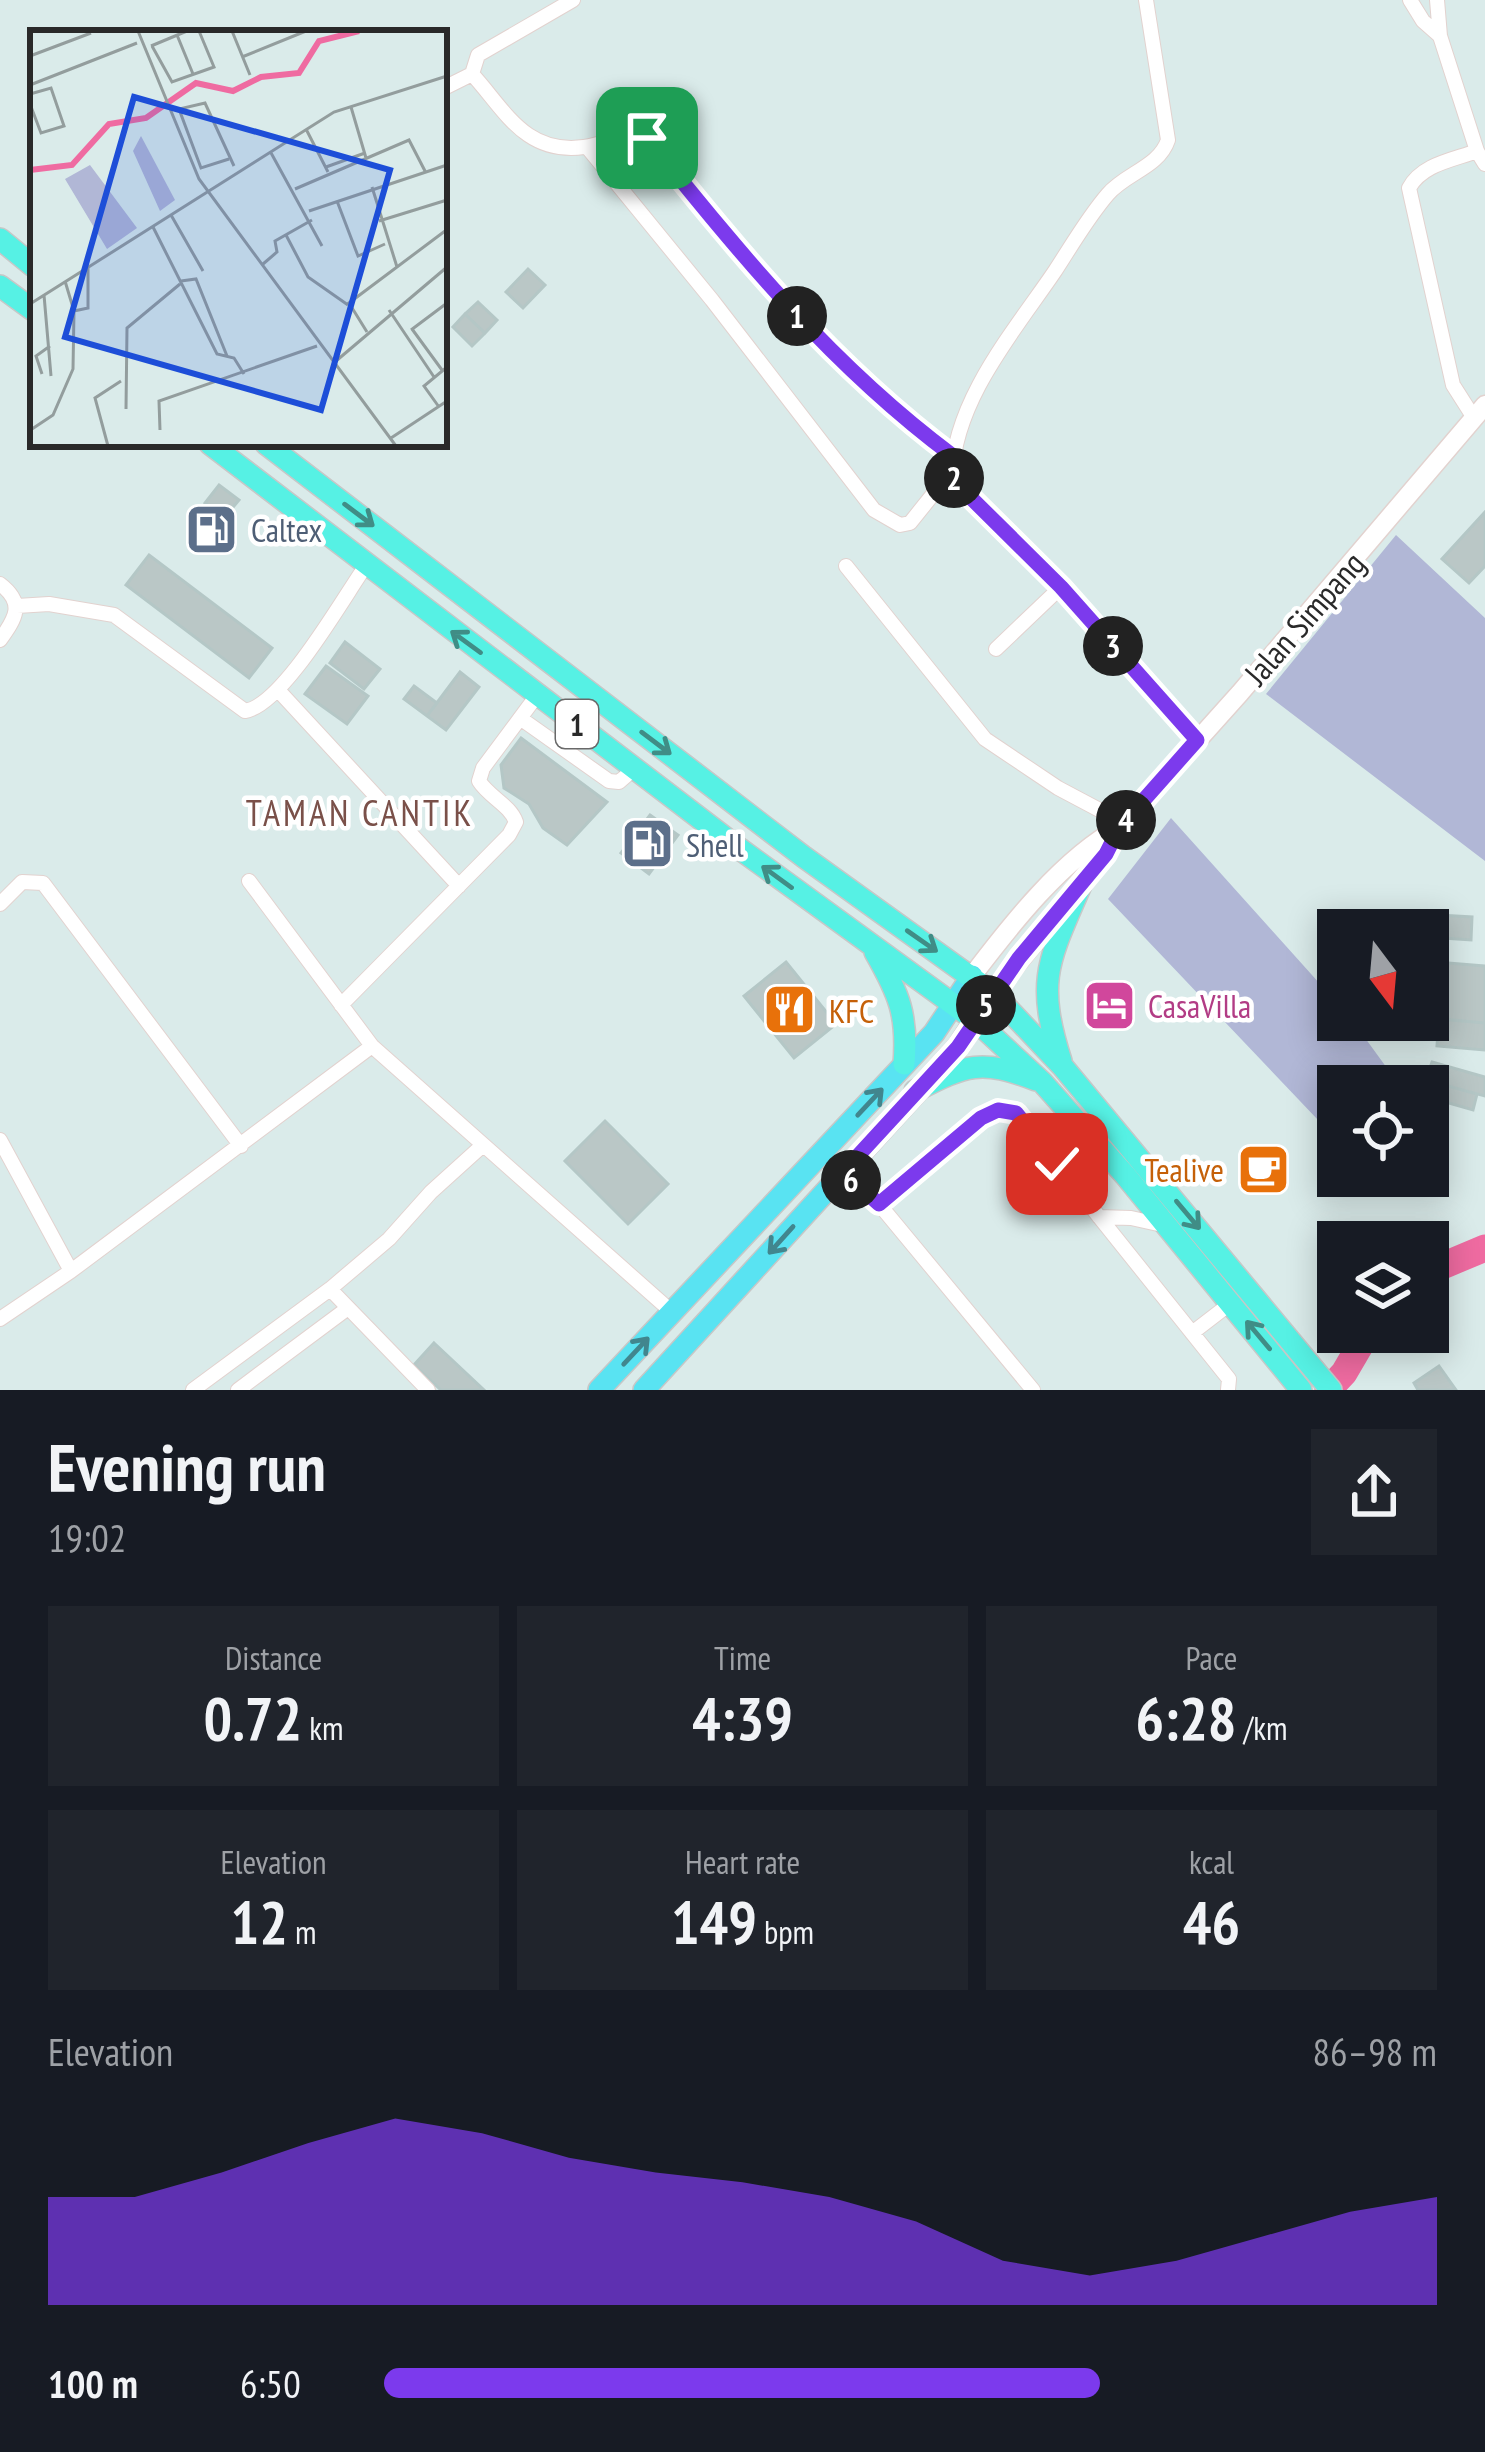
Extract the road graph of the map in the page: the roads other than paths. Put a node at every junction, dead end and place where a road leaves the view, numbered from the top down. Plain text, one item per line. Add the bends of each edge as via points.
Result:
1 (573, 0) edge
2 (1146, 0) edge
3 (1410, 0) edge
4 (1436, 0) edge
5 (1440, 36) junction
6 (472, 74) junction
7 (447, 86) edge
8 (587, 147) junction
9 (1481, 158) edge
10 (0, 239) edge
11 (30, 264) edge
12 (0, 286) edge
13 (30, 308) edge
14 (1480, 411) edge
15 (214, 447) edge
16 (270, 447) edge
17 (953, 456) junction
18 (952, 476) junction
19 (367, 564) junction
20 (846, 566) dead end
21 (0, 584) edge
22 (1061, 587) junction
23 (17, 606) junction
24 (0, 640) edge
25 (996, 650) dead end
26 (278, 690) junction
27 (538, 694) junction
28 (520, 718) junction
29 (1197, 740) junction
30 (635, 768) junction
31 (1121, 825) junction
32 (249, 881) dead end
33 (1081, 885) junction
34 (460, 886) junction
35 (0, 904) edge
36 (872, 946) junction
37 (972, 976) junction
38 (993, 993) junction
39 (341, 1005) junction
40 (953, 1005) junction
41 (976, 1021) junction
42 (372, 1046) junction
43 (904, 1064) junction
44 (1063, 1067) junction
45 (1042, 1082) junction
46 (916, 1091) junction
47 (0, 1140) edge
48 (483, 1144) junction
49 (241, 1146) junction
50 (843, 1172) junction
51 (879, 1204) junction
52 (1099, 1217) junction
53 (1167, 1226) junction
54 (71, 1271) junction
55 (330, 1289) junction
56 (1232, 1303) junction
57 (348, 1308) junction
58 (672, 1312) junction
59 (0, 1319) edge
60 (1192, 1333) junction
61 (1294, 1361) junction
62 (193, 1390) edge
63 (238, 1390) edge
64 (428, 1390) edge
65 (599, 1390) edge
66 (644, 1390) edge
67 (1033, 1390) edge
68 (1228, 1390) edge
69 (1301, 1390) edge
70 (1331, 1390) edge

1 - 6 street via 478,56
2 - 17 street via 1165,151 1104,199 996,358
3 - 5 street
4 - 5 street
5 - 9 street
6 - 7 street
6 - 8 street via 528,137
8 - 17 street via 626,134 647,138 844,367
8 - 18 street via 874,510 910,523
9 - 14 street via 1430,168 1409,188 1453,386
10 - 11 highway
12 - 13 highway
14 - 29 main road, Jalan Simpang
15 - 19 highway, 1
16 -> 37 highway, 1 via 804,857
17 - 18 street
18 - 22 street
19 - 26 street
27 -> 19 highway, 1
20 - 31 street via 986,739
21 - 23 street
22 - 25 street
22 - 29 street
23 - 24 street
23 - 26 street via 114,615 245,711
26 - 34 street
27 - 28 street
27 - 30 highway, 1
28 - 30 street via 609,782
28 - 34 street via 479,781 516,822
29 - 31 main road, Jalan Simpang
36 -> 30 highway, 1
31 - 33 main road
31 - 37 main road via 1090,843
32 - 39 street
33 - 38 main road
33 - 44 highway via 1046,971
34 - 39 street
35 - 49 street via 22,882 43,884
36 - 40 highway, 1
36 - 43 highway via 902,1005
37 - 38 highway, 1
37 - 40 main road
38 - 41 main road
38 - 44 highway, 1
39 - 42 street
40 - 41 highway, 1
40 - 43 main road
41 - 45 highway, 1
41 - 46 main road
42 - 48 street
42 - 49 street
58 -> 43 main road
44 -> 61 highway, 1
45 - 46 highway via 994,1064 969,1066
45 - 53 highway, 1
46 - 50 main road
47 - 54 street
48 - 55 street
48 - 58 street
49 - 54 street
50 - 51 street
50 -> 66 main road
51 - 52 street via 998,1110 1016,1113
51 - 67 street
52 - 53 street
52 - 60 street
53 - 56 highway, 1
54 - 59 street
55 - 57 street
55 - 62 street
56 - 60 street
61 -> 56 highway, 1
57 - 63 street
57 - 64 street
65 -> 58 main road
60 - 68 street
61 - 69 highway, 1
61 - 70 highway, 1

